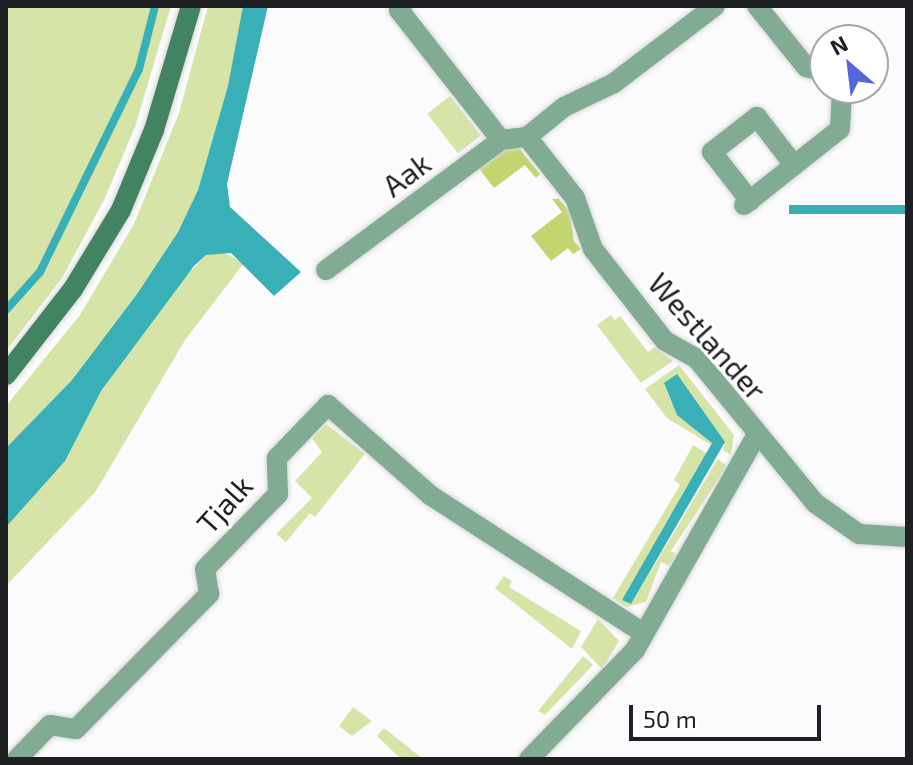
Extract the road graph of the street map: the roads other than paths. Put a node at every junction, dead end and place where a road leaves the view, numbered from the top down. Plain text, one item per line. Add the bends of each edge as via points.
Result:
1 (191, 6) edge
2 (402, 6) edge
3 (715, 6) edge
4 (757, 6) edge
5 (809, 68) edge
6 (841, 104) edge
7 (527, 137) junction
8 (501, 140) junction
9 (794, 165) junction
10 (326, 270) dead end
11 (6, 375) edge
12 (757, 434) junction
13 (907, 537) edge
14 (643, 633) junction
15 (17, 759) edge
16 (529, 759) edge

1 - 11 main road via 154,130 121,210 73,289
2 - 8 street via 399,10
3 - 7 street via 614,83 564,107
4 - 5 street
6 - 9 street via 840,129
7 - 8 street
7 - 12 street, Westlander via 575,198 599,257 665,341 696,358
8 - 10 street, Aak
9 - 9 street via 747,203 712,152 757,117
12 - 13 street via 815,503 859,534
12 - 14 street, Westlander
14 - 15 street, Tjalk via 430,495 328,405 277,458 278,494 205,569 209,594 76,729 50,725
14 - 16 street, Westlander via 635,650

